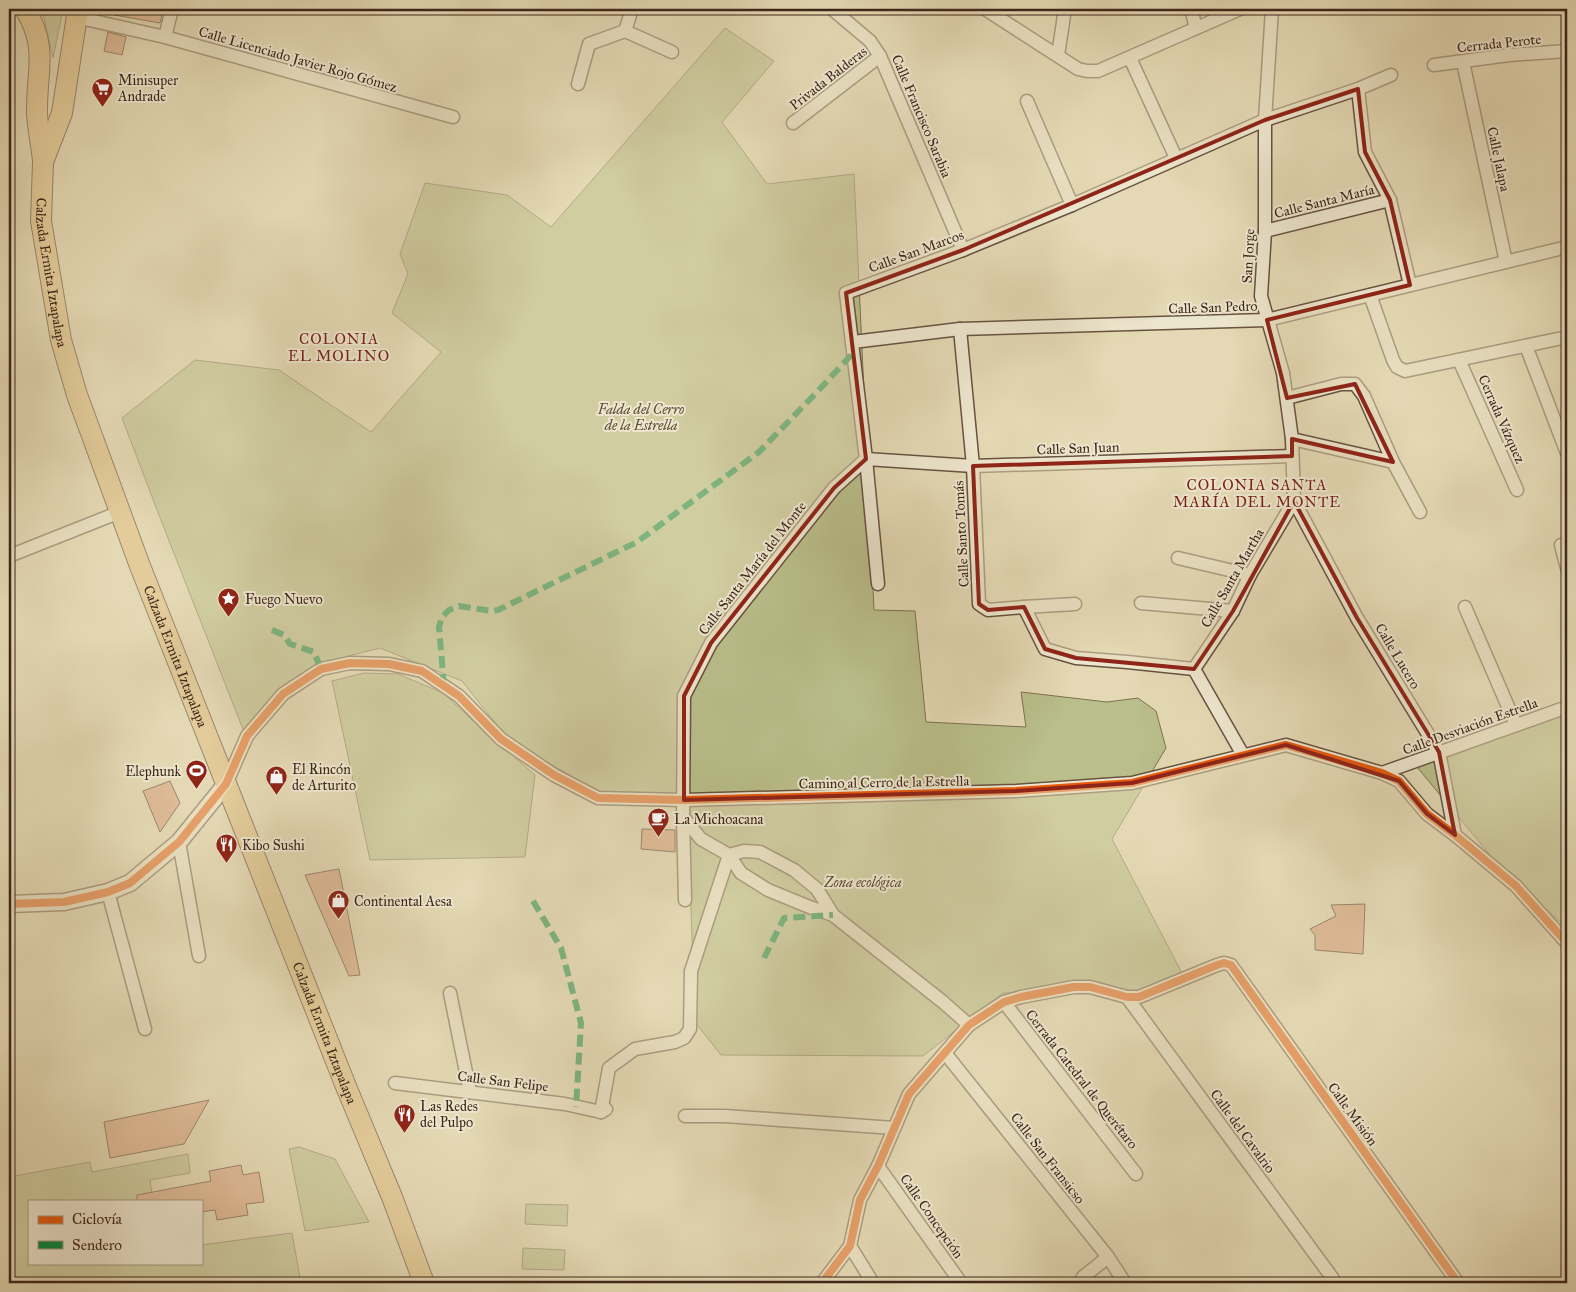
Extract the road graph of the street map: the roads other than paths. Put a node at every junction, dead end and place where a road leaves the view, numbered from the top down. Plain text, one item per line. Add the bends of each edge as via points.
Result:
1 (25, 9) edge
2 (172, 9) edge
3 (632, 9) edge
4 (832, 9) edge
5 (985, 9) edge
6 (1065, 9) edge
7 (1191, 9) edge
8 (1240, 9) edge
9 (1272, 9) edge
10 (77, 13) edge
11 (1196, 28) junction
12 (625, 31) junction
13 (165, 37) junction
14 (1567, 51) edge
15 (672, 52) dead end
16 (1058, 55) junction
17 (880, 56) junction
18 (1130, 58) junction
19 (1463, 62) junction
20 (1434, 65) dead end
21 (1391, 75) dead end
22 (578, 84) dead end
23 (1358, 89) junction
24 (1026, 101) dead end
25 (453, 117) dead end
26 (1265, 120) junction
27 (794, 123) dead end
28 (1176, 158) junction
29 (43, 162) junction
30 (1390, 200) junction
31 (1072, 205) junction
32 (1265, 231) junction
33 (1567, 247) edge
34 (963, 250) junction
35 (1506, 262) junction
36 (1410, 285) junction
37 (1370, 295) junction
38 (1267, 320) junction
39 (960, 329) junction
40 (1567, 337) edge
41 (853, 342) junction
42 (1526, 346) junction
43 (1459, 360) junction
44 (1287, 398) junction
45 (1292, 439) junction
46 (1567, 453) edge
47 (1292, 456) junction
48 (866, 459) junction
49 (1393, 462) junction
50 (973, 466) junction
51 (1517, 490) dead end
52 (1294, 500) junction
53 (120, 512) junction
54 (1420, 512) dead end
55 (1561, 545) dead end
56 (9, 556) edge
57 (1178, 558) dead end
58 (1567, 568) edge
59 (1250, 575) junction
60 (878, 584) dead end
61 (1141, 603) dead end
62 (1075, 604) dead end
63 (1024, 607) junction
64 (1465, 607) dead end
65 (1232, 611) junction
66 (1194, 669) junction
67 (1567, 707) edge
68 (1516, 725) junction
69 (1439, 752) junction
70 (1244, 755) junction
71 (1382, 773) junction
72 (226, 784) junction
73 (684, 800) junction
74 (683, 817) junction
75 (1455, 835) junction
76 (179, 842) junction
77 (729, 855) junction
78 (108, 892) junction
79 (685, 900) dead end
80 (9, 904) edge
81 (833, 915) junction
82 (1567, 943) edge
83 (199, 956) dead end
84 (450, 993) dead end
85 (1127, 997) junction
86 (1004, 1002) junction
87 (969, 1025) junction
88 (145, 1029) dead end
89 (945, 1053) junction
90 (395, 1083) dead end
91 (470, 1092) junction
92 (685, 1116) dead end
93 (894, 1128) junction
94 (878, 1166) junction
95 (1136, 1174) dead end
96 (850, 1246) junction
97 (1108, 1257) junction
98 (424, 1283) edge
99 (822, 1283) edge
100 (873, 1283) edge
101 (961, 1283) edge
102 (1080, 1283) edge
103 (1125, 1283) edge
104 (1336, 1283) edge
105 (1458, 1283) edge

1 - 29 main road via 35,28 40,48 37,114
2 - 13 street
3 - 12 street
4 - 17 street, Calle Francisco Sarabia via 870,41
5 - 16 street
6 - 16 street
7 - 11 street
8 - 11 street
9 - 26 street, San Jorge
10 - 13 street, Calle Licenciado Javier Rojo Gómez
10 - 29 main road, Calzada Ermita Iztapalapa via 62,113
11 - 18 street
12 - 15 street
12 - 22 street via 589,44
13 - 25 street, Calle Licenciado Javier Rojo Gómez
14 - 19 street, Cerrada Perote
16 - 18 street via 1078,69 1087,71 1098,71
17 - 27 street, Privada Balderas
17 - 34 street, Calle Francisco Sarabia
18 - 28 street
19 - 20 street, Cerrada Perote
19 - 35 street, Calle Jalapa
21 - 23 street
23 - 26 street
23 - 30 street via 1365,152
24 - 31 street
26 - 28 street, Calle San Marcos
26 - 32 street, San Jorge
28 - 31 street, Calle San Marcos
29 - 53 main road, Calzada Ermita Iztapalapa via 41,221 61,340 77,396
30 - 32 street, Calle Santa María
30 - 36 street
31 - 34 street, Calle San Marcos
32 - 38 street, San Jorge via 1261,296
33 - 35 street, Calle San Pedro
34 - 41 street, Calle San Marcos via 846,293
35 - 36 street, Calle San Pedro
36 - 37 street, Calle San Pedro
37 - 38 street, Calle San Pedro
37 - 43 street via 1397,367 1405,371
38 - 39 street, Calle San Pedro
38 - 44 street, San Jorge
39 - 41 street, Calle San Pedro
39 - 50 street, Calle Santo Tomás
40 - 42 street
41 - 48 street, Calle San Marcos
42 - 43 street
42 - 46 street
43 - 51 street, Cerrada Vázquez
44 - 45 street, San Jorge
44 - 49 street via 1341,384 1355,384 1364,396
45 - 47 street, San Jorge
45 - 49 street
47 - 50 street, Calle San Juan
47 - 52 street, San Jorge
48 - 50 street, Calle San Juan
48 - 60 street, Calle San Marcos
48 - 73 street, Calle Santa María del Monte via 834,488 711,643 684,696
49 - 54 street
50 - 63 street, Calle Santo Tomás via 979,604 988,610
52 - 59 street, Calle Santa Martha
52 - 69 street, Calle Lucero via 1357,618
53 - 56 street
53 - 72 main road, Calzada Ermita Iztapalapa
55 - 58 street
57 - 59 street
59 - 65 street, Calle Santa Martha
61 - 65 street
62 - 63 street
63 - 66 street via 1045,649 1076,658
64 - 68 street
65 - 66 street, Calle Santa Martha
66 - 70 street
67 - 68 street, Calle Desviación Estrella
68 - 69 street, Calle Desviación Estrella
69 - 71 street, Calle Desviación Estrella
69 - 75 street, Calle Lucero
70 - 71 street, Camino al Cerro de la Estrella via 1286,745
70 - 73 street, Camino al Cerro de la Estrella via 1132,783 1016,791
71 - 75 street, Camino al Cerro de la Estrella via 1399,782 1427,814
72 - 73 street, Camino al Cerro de la Estrella via 247,736 283,694 322,669 350,664 389,664 422,671 459,696 501,739 554,775 598,798
72 - 76 street
72 - 98 main road, Calzada Ermita Iztapalapa
73 - 74 street, Calle Santa María del Monte
74 - 77 street via 702,839
74 - 79 street, Calle Santa María del Monte
75 - 82 street, Camino al Cerro de la Estrella via 1516,886
76 - 78 street via 130,883
76 - 83 street
77 - 81 street via 741,873 768,890
77 - 81 street via 744,851 760,852 794,870 817,889
77 - 91 street, Calle San Felipe via 691,971 690,1028 684,1038 635,1049 609,1068 604,1111
78 - 80 street via 64,902
78 - 88 street
81 - 87 street
84 - 91 street
85 - 86 street via 1090,987 1074,987
85 - 104 street, Calle del Cavalrio
85 - 105 street, Calle Misión via 1139,997 1216,964 1231,965
86 - 87 street
86 - 95 street, Cerrada Catedral de Querétaro
87 - 89 street
89 - 93 street via 909,1094
89 - 97 street, Calle San Fransicso
90 - 91 street, Calle San Felipe
92 - 93 street
93 - 94 street
94 - 96 street via 860,1200
94 - 101 street, Calle Concepción
96 - 99 street
96 - 100 street
97 - 102 street via 1082,1277
97 - 103 street, Calle San Fransicso

